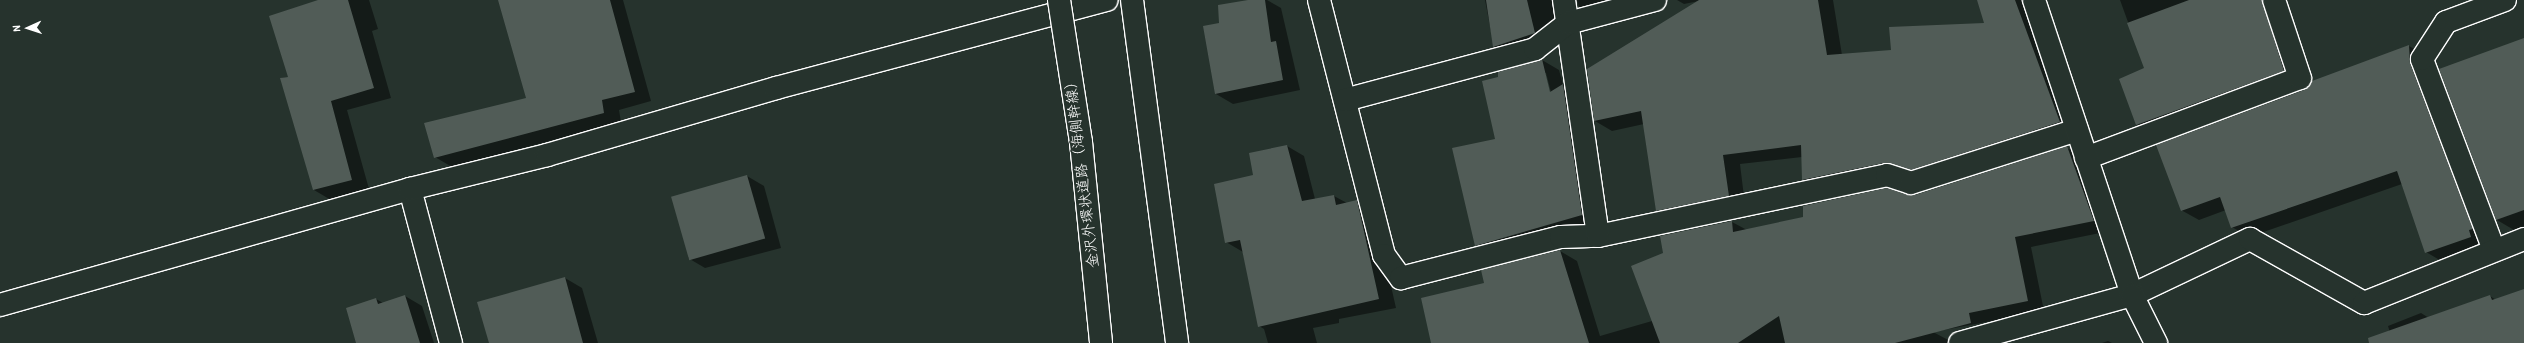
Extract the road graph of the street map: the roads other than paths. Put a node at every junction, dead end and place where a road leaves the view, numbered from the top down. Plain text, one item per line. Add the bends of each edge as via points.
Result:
1 (1059, 0) edge
2 (1106, 0) edge
3 (1132, 0) edge
4 (1319, 0) edge
5 (1564, 0) edge
6 (1655, 0) edge
7 (2034, 0) edge
8 (2274, 0) edge
9 (2505, 0) edge
10 (1568, 23) junction
11 (1345, 100) junction
12 (2077, 130) junction
13 (2086, 158) junction
14 (410, 189) junction
15 (1598, 236) junction
16 (2524, 239) edge
17 (2494, 250) junction
18 (2132, 295) junction
19 (0, 305) edge
20 (2001, 338) edge
21 (451, 343) edge
22 (1101, 343) edge
23 (1177, 343) edge
24 (1960, 343) edge
25 (2156, 343) edge

1 - 22 street, 金沢外環状道路（海側幹線）, bridge via 1081,142
2 - 14 street via 776,88 547,155
3 - 23 street
4 - 11 street
5 - 10 street
6 - 10 street
7 - 12 street
8 - 13 street via 2300,78
9 - 17 street via 2446,22 2422,59
10 - 11 street via 1535,49
10 - 15 street
11 - 15 street via 1384,255 1401,278 1561,237
12 - 13 street
12 - 15 street via 1911,183 1887,176
13 - 18 street
14 - 19 street
14 - 21 street
16 - 17 street
17 - 18 street via 2364,303 2250,239
18 - 20 street
18 - 25 street
20 - 24 street

